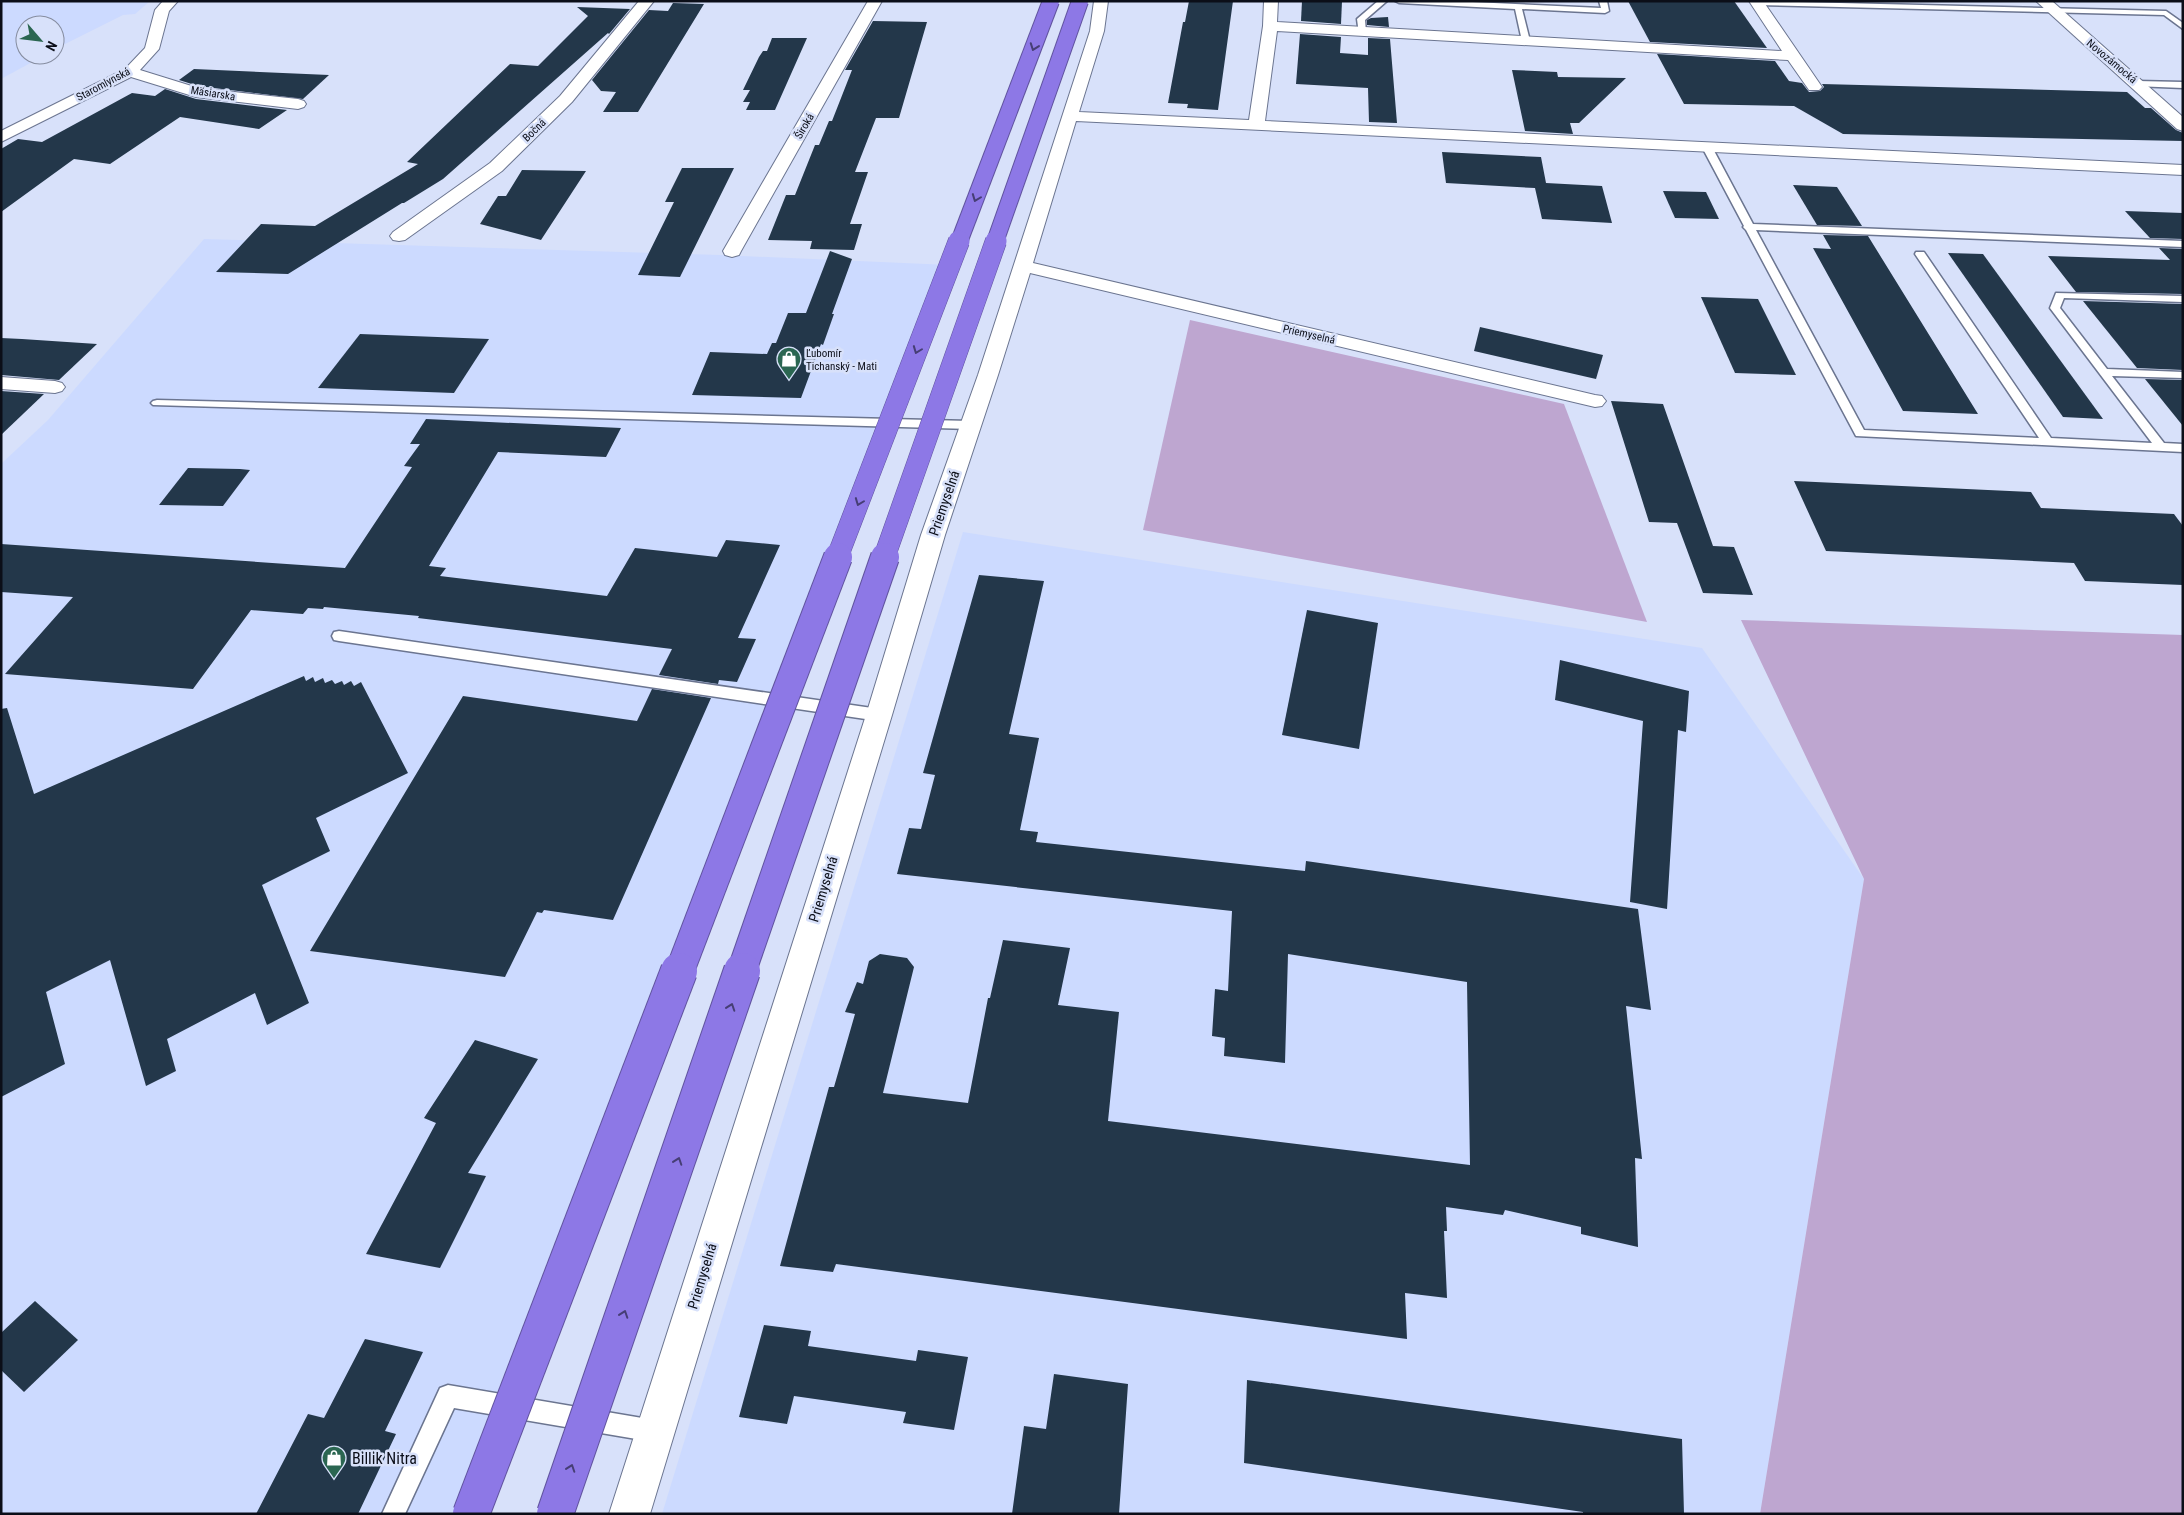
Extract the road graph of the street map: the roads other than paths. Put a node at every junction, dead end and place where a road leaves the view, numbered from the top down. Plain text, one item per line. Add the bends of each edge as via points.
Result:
1 (171, 1) edge
2 (647, 1) edge
3 (875, 1) edge
4 (1051, 1) edge
5 (1080, 1) edge
6 (1271, 1) edge
7 (1383, 1) edge
8 (1399, 1) edge
9 (1604, 1) edge
10 (1757, 2) edge
11 (1107, 5) edge
12 (2047, 5) edge
13 (1518, 7) junction
14 (1270, 26) junction
15 (2183, 28) edge
16 (1362, 32) junction
17 (1526, 41) junction
18 (1794, 56) junction
19 (130, 72) junction
20 (2137, 84) junction
21 (2183, 85) edge
22 (1814, 87) dead end
23 (298, 104) dead end
24 (1070, 116) junction
25 (1256, 125) junction
26 (2183, 126) edge
27 (1, 137) edge
28 (1707, 147) junction
29 (2183, 170) edge
30 (1748, 227) junction
31 (399, 236) dead end
32 (2183, 244) edge
33 (732, 250) dead end
34 (1920, 254) dead end
35 (1023, 266) junction
36 (2183, 299) edge
37 (2104, 372) junction
38 (2183, 375) edge
39 (1, 383) edge
40 (55, 387) dead end
41 (1595, 401) dead end
42 (156, 403) dead end
43 (970, 425) junction
44 (2047, 441) junction
45 (2161, 447) junction
46 (2183, 448) edge
47 (339, 636) dead end
48 (879, 715) junction
49 (654, 1431) junction
50 (393, 1514) edge
51 (471, 1514) edge
52 (555, 1514) edge
53 (629, 1514) edge

1 - 19 street, Staromlynská via 162,10 152,49
2 - 31 street, Bočná via 566,99 496,167
3 - 33 street, Široká
4 -> 51 highway, bridge
52 -> 5 highway, bridge
6 - 14 street
7 - 16 lane via 1361,20
8 - 13 lane
9 - 13 lane via 1605,11
10 - 12 lane
10 - 18 street
11 - 24 street, Priemyselná
12 - 15 lane via 2166,13
12 - 20 street, Novozámocká
13 - 17 lane
14 - 16 street
14 - 25 street
16 - 17 street
17 - 18 street
18 - 22 street
19 - 23 street, Mäsiarska via 196,92
19 - 27 street, Staromlynská
20 - 21 lane, Novozámocká
20 - 26 street
24 - 25 street
24 - 35 street, Priemyselná
25 - 28 street
28 - 29 street
28 - 30 lane
30 - 32 lane
30 - 44 lane via 1860,433
34 - 44 lane
35 - 41 street, Priemyselná
35 - 43 street, Priemyselná
36 - 37 lane via 2060,295 2056,308
37 - 38 lane
37 - 45 lane
39 - 40 street
42 - 43 lane
43 - 48 street, Priemyselná
44 - 45 lane
45 - 46 lane
47 - 48 lane
48 - 49 street, Priemyselná
49 - 50 lane via 448,1396
49 - 53 street, Priemyselná

